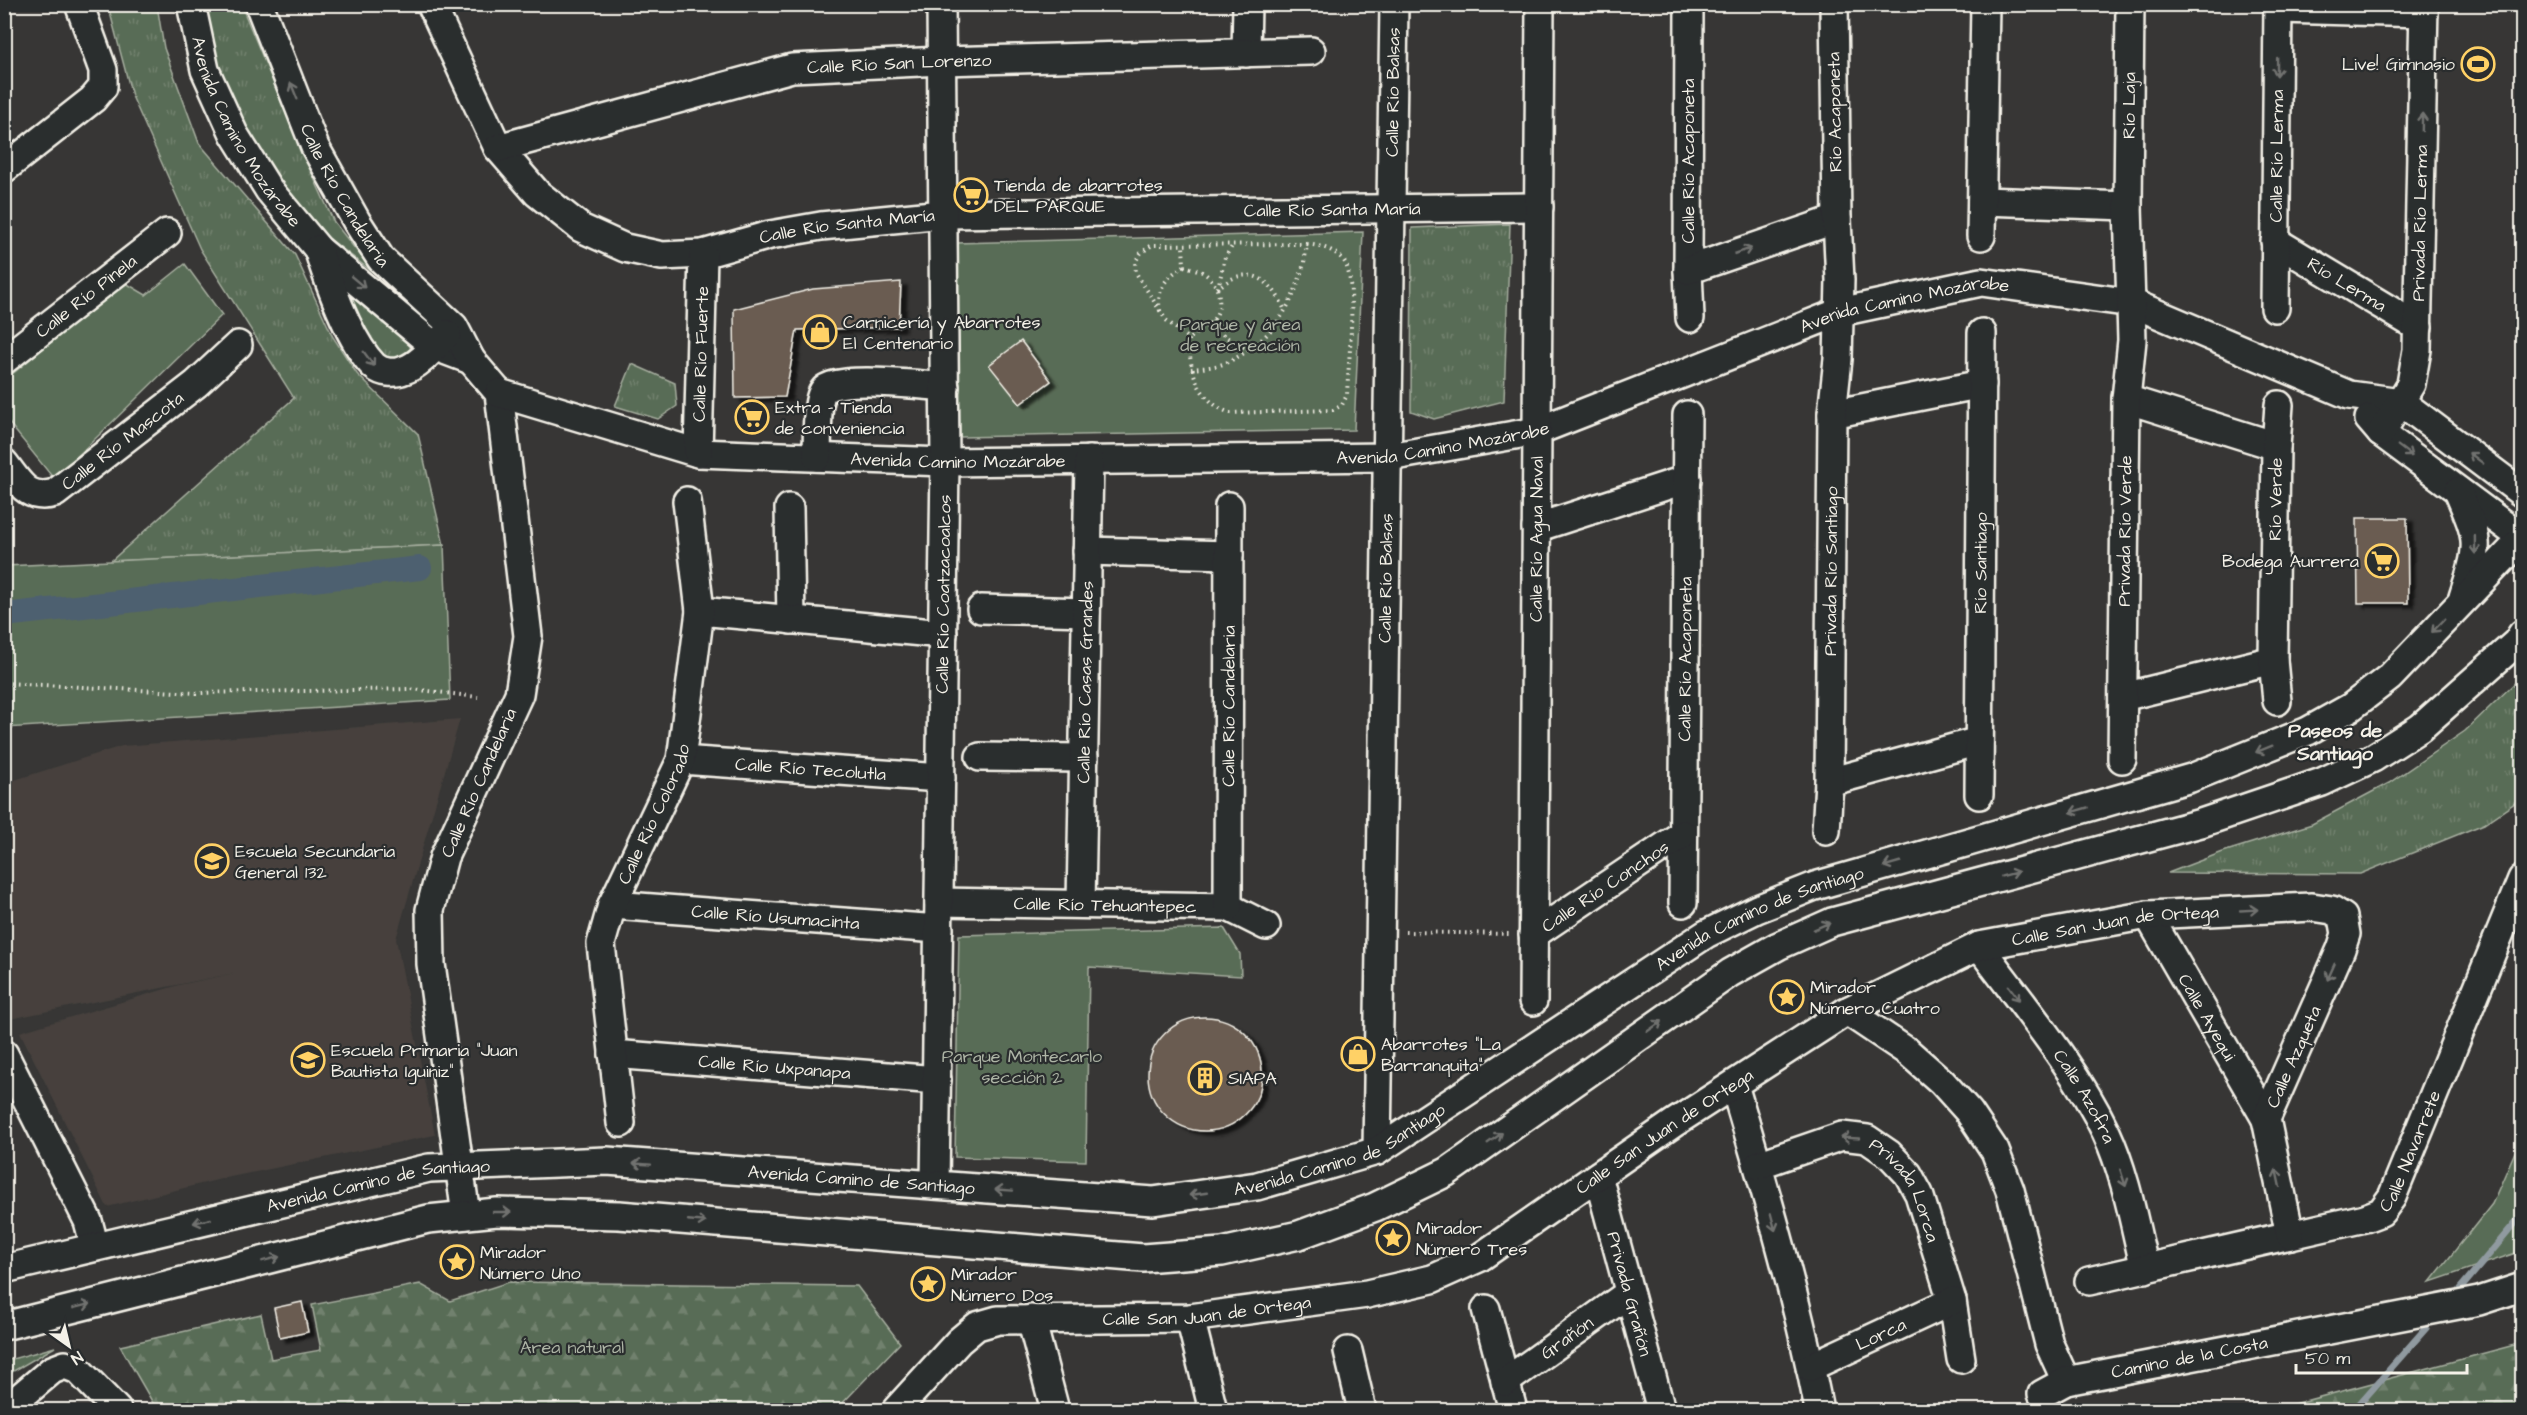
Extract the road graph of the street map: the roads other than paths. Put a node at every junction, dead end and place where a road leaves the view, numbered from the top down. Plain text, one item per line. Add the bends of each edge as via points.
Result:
1 (79, 4) edge
2 (191, 4) edge
3 (259, 4) edge
4 (941, 4) edge
5 (1247, 4) edge
6 (1394, 4) edge
7 (1540, 4) edge
8 (1689, 4) edge
9 (1834, 4) edge
10 (1985, 4) edge
11 (2130, 4) edge
12 (432, 5) edge
13 (2278, 7) edge
14 (2424, 9) edge
15 (1311, 51) dead end
16 (1246, 53) junction
17 (942, 61) junction
18 (498, 148) junction
19 (4, 169) edge
20 (1982, 201) junction
21 (2128, 206) junction
22 (1539, 207) junction
23 (1392, 209) junction
24 (943, 214) junction
25 (1837, 219) junction
26 (167, 233) dead end
27 (1981, 236) dead end
28 (2275, 241) junction
29 (318, 249) junction
30 (703, 255) junction
31 (1688, 270) junction
32 (2132, 303) junction
33 (2275, 308) dead end
34 (1840, 312) junction
35 (1690, 318) dead end
36 (454, 327) junction
37 (2418, 327) junction
38 (1982, 333) dead end
39 (238, 345) dead end
40 (434, 346) junction
41 (4, 360) edge
42 (471, 360) junction
43 (1982, 384) junction
44 (945, 387) junction
45 (499, 393) junction
46 (2349, 395) junction
47 (2126, 399) junction
48 (2401, 402) junction
49 (2279, 405) dead end
50 (1832, 414) junction
51 (1687, 415) dead end
52 (1537, 431) junction
53 (2381, 433) junction
54 (2276, 446) junction
55 (698, 453) junction
56 (817, 457) junction
57 (1389, 457) junction
58 (1089, 460) junction
59 (945, 462) junction
60 (4, 463) edge
61 (1687, 479) junction
62 (2457, 490) junction
63 (2523, 493) edge
64 (687, 501) dead end
65 (1229, 506) dead end
66 (789, 508) dead end
67 (1536, 528) junction
68 (2523, 539) edge
69 (1087, 551) junction
70 (1229, 555) junction
71 (2460, 603) junction
72 (981, 609) dead end
73 (700, 611) junction
74 (1086, 612) junction
75 (790, 620) junction
76 (943, 634) junction
77 (2521, 638) edge
78 (2273, 660) junction
79 (2123, 697) junction
80 (2277, 701) dead end
81 (1979, 741) junction
82 (980, 757) dead end
83 (1083, 758) junction
84 (2122, 759) dead end
85 (681, 760) junction
86 (941, 778) junction
87 (1829, 782) junction
88 (1979, 795) dead end
89 (1826, 831) dead end
90 (1683, 834) junction
91 (2523, 879) edge
92 (939, 902) junction
93 (1683, 903) dead end
94 (1081, 904) junction
95 (612, 905) junction
96 (1227, 907) junction
97 (2148, 915) junction
98 (2343, 917) joint
99 (1266, 926) dead end
100 (939, 929) junction
101 (1533, 935) junction
102 (1980, 946) junction
103 (1533, 1001) dead end
104 (1847, 1011) junction
105 (4, 1054) edge
106 (613, 1054) junction
107 (937, 1080) junction
108 (1734, 1085) junction
109 (2266, 1119) junction
110 (621, 1123) dead end
111 (1377, 1151) junction
112 (1758, 1165) junction
113 (459, 1167) junction
114 (1598, 1176) junction
115 (935, 1185) junction
116 (466, 1215) junction
117 (2290, 1235) junction
118 (95, 1247) junction
119 (4, 1269) edge
120 (2145, 1269) junction
121 (2089, 1281) dead end
122 (2523, 1287) edge
123 (1629, 1293) junction
124 (1952, 1300) junction
125 (1486, 1309) dead end
126 (1190, 1318) junction
127 (1031, 1319) junction
128 (4, 1326) edge
129 (1348, 1351) dead end
130 (1961, 1359) dead end
131 (1810, 1368) junction
132 (2066, 1381) junction
133 (1505, 1382) junction
134 (2042, 1395) dead end
135 (1354, 1409) edge
136 (5, 1410) edge
137 (117, 1410) edge
138 (896, 1410) edge
139 (1055, 1410) edge
140 (1213, 1410) edge
141 (1513, 1410) edge
142 (1661, 1410) edge
143 (1818, 1410) edge

1 - 19 street via 103,70 103,87
2 - 29 street, Avenida Camino Mozárabe via 205,70 234,134 269,190
36 -> 3 street, Calle Río Candelaria via 381,260 357,222 315,147
4 - 17 street, Calle Río Coatzacoalcos
5 - 16 street
6 - 23 street, Calle Río Balsas
7 - 22 street, Calle Río Agua Naval
8 - 31 street, Calle Río Acaponeta
9 - 25 street, Río Acaponeta
10 - 20 street
11 - 21 street, Río Laja
12 - 18 street, Calle Río Santa María
13 - 14 street
13 -> 28 street, Calle Río Lerma
37 -> 14 street, Privada Río Lerma
15 - 16 street, Calle Río San Lorenzo
16 - 17 street, Calle Río San Lorenzo
17 - 18 street, Calle Río San Lorenzo via 792,68
17 - 24 street, Calle Río Coatzacoalcos
18 - 30 street, Calle Río Santa María via 537,193 580,228 634,250 662,256
20 - 21 street
20 - 27 street
21 - 32 street, Río Laja
22 - 23 street, Calle Río Santa María
22 - 52 street, Calle Río Agua Naval
23 - 24 street, Calle Río Santa María
23 - 57 street, Calle Río Balsas
24 - 30 street, Calle Río Santa María via 821,226 770,235
24 - 44 street, Calle Río Coatzacoalcos
31 -> 25 street
25 - 34 street, Río Acaponeta
26 - 41 street, Calle Río Pinela
28 - 33 street, Calle Río Lerma
28 - 37 street, Río Lerma
29 -> 40 street, Avenida Camino Mozárabe
29 -> 40 street, Avenida Camino Mozárabe via 345,319 375,367 389,373 405,370
30 - 55 street, Calle Río Fuerte
31 - 35 street, Calle Río Acaponeta
32 - 34 street, Avenida Camino Mozárabe via 1981,282
32 - 46 street, Avenida Camino Mozárabe
32 - 47 street, Privada Río Verde
34 - 50 street, Privada Río Santiago
34 - 52 street, Avenida Camino Mozárabe
36 - 40 street, Avenida Camino Mozárabe
36 - 42 street, Calle Río Candelaria
37 - 48 street, Privada Río Lerma via 2411,384
38 - 43 street, Río Santiago
39 - 60 street, Calle Río Mascota via 196,384 55,493 42,497 29,493
40 - 42 street, Calle Río Candelaria
42 - 45 street, Calle Río Candelaria
43 - 50 street
43 - 81 street, Río Santiago
44 - 56 street via 903,382 837,383 825,388 819,398
44 - 59 street, Calle Río Coatzacoalcos
45 - 55 street, Avenida Camino Mozárabe
45 - 113 street, Calle Río Candelaria via 528,636 519,694 444,857 430,910 431,964
46 - 48 street, Avenida Camino Mozárabe
46 - 53 street, Avenida Camino Mozárabe
47 - 54 street, Río Verde
47 - 79 street, Privada Río Verde
48 - 53 street, Privada Río Lerma
63 -> 48 street, Avenida Camino Mozárabe
49 - 54 street, Río Verde
50 - 87 street, Privada Río Santiago
51 - 61 street, Calle Río Acaponeta
52 - 57 street, Avenida Camino Mozárabe
52 - 67 street, Calle Río Agua Naval
53 -> 62 street, Avenida Camino Mozárabe
54 - 78 street, Río Verde
55 - 56 street, Avenida Camino Mozárabe
56 - 59 street, Avenida Camino Mozárabe
57 - 58 street, Avenida Camino Mozárabe
57 - 111 street, Calle Río Balsas
58 - 59 street, Avenida Camino Mozárabe
58 - 69 street, Calle Río Casas Grandes
59 - 76 street, Calle Río Coatzacoalcos
61 - 67 street
61 - 90 street, Calle Río Acaponeta
62 - 68 street, Avenida Camino Mozárabe
62 -> 71 street via 2477,545
64 - 73 street, Calle Río Colorado
65 - 70 street, Calle Río Candelaria
66 - 75 street
67 - 101 street, Calle Río Agua Naval
68 - 71 street, Avenida Camino de Santiago
69 - 70 street
69 - 74 street, Calle Río Casas Grandes
70 - 96 street, Calle Río Candelaria
71 -> 111 street, Avenida Camino de Santiago via 2390,677 2351,707 2308,731 2191,778 1815,886 1757,909 1707,934
72 - 74 street
73 - 75 street
73 - 85 street, Calle Río Colorado
74 - 83 street, Calle Río Casas Grandes
75 - 76 street
76 - 86 street, Calle Río Coatzacoalcos
116 -> 77 street, Avenida Camino de Santiago via 619,1215 1143,1258 1222,1252 1299,1235 1375,1207 1448,1172 1730,973 1778,946 1832,922 2201,822 2322,782 2373,758 2420,728
78 - 79 street
78 - 80 street, Río Verde
79 - 84 street, Privada Río Verde
81 - 87 street
81 - 88 street, Río Santiago
82 - 83 street
83 - 94 street, Calle Río Casas Grandes
85 - 86 street, Calle Río Tecolutla
85 - 95 street, Calle Río Colorado
86 - 92 street, Calle Río Coatzacoalcos
87 - 89 street, Privada Río Santiago
90 - 93 street, Calle Río Acaponeta
90 - 101 street, Calle Río Conchos
91 - 117 street, Calle Navarrete via 2392,1197 2381,1212 2365,1218
92 - 94 street, Calle Río Tehuantepec
92 - 100 street, Calle Río Coatzacoalcos
94 - 96 street, Calle Río Tehuantepec
95 - 100 street, Calle Río Usumacinta
95 - 106 street, Calle Río Colorado via 601,944
96 - 99 street, Calle Río Tehuantepec
97 -> 98 street, Calle San Juan de Ortega via 2312,907 2332,910
97 - 102 street, Calle San Juan de Ortega
97 - 109 street, Calle Ayequi
98 -> 109 street, Calle Azqueta via 2346,934 2342,949
100 - 107 street, Calle Río Coatzacoalcos
101 - 103 street, Calle Río Agua Naval
102 - 104 street, Calle San Juan de Ortega
102 -> 120 street, Calle Azofra via 2080,1083 2107,1134 2124,1180
104 - 108 street, Calle San Juan de Ortega
104 - 132 street via 1908,1052 1942,1082 1969,1112 1995,1151 2010,1190 2049,1344
105 - 118 street via 88,1221
106 - 107 street, Calle Río Uxpanapa
106 - 110 street, Calle Río Colorado
107 - 115 street, Calle Río Coatzacoalcos
108 - 112 street
108 - 114 street, Calle San Juan de Ortega
117 -> 109 street, Calle Azqueta
111 -> 115 street, Avenida Camino de Santiago via 1257,1186 1153,1201
124 -> 112 street, Privada Lorca via 1919,1194 1908,1174 1868,1139 1842,1136
112 -> 131 street
115 -> 113 street, Avenida Camino de Santiago via 608,1161
113 - 116 street, Calle Río Candelaria
113 -> 118 street, Avenida Camino de Santiago via 429,1168
114 - 123 street, Privada Grañón
114 - 126 street, Calle San Juan de Ortega via 1479,1258 1432,1279 1367,1294
128 -> 116 street, Avenida Camino de Santiago via 428,1219
117 - 120 street, Calle Navarrete
118 - 119 street, Avenida Camino de Santiago
120 - 121 street, Calle Navarrete
122 - 132 street, Camino de la Costa via 2479,1302
123 - 133 street, Grañón
123 - 142 street, Privada Grañón
124 - 130 street, Privada Lorca
124 - 131 street, Lorca
125 - 133 street
126 - 127 street, Calle San Juan de Ortega
126 - 140 street
127 - 138 street, Calle San Juan de Ortega via 998,1320 976,1326
127 - 139 street
129 - 135 street
131 - 143 street
132 - 134 street, Camino de la Costa
133 - 141 street
136 - 137 street via 52,1370 65,1365 78,1370

